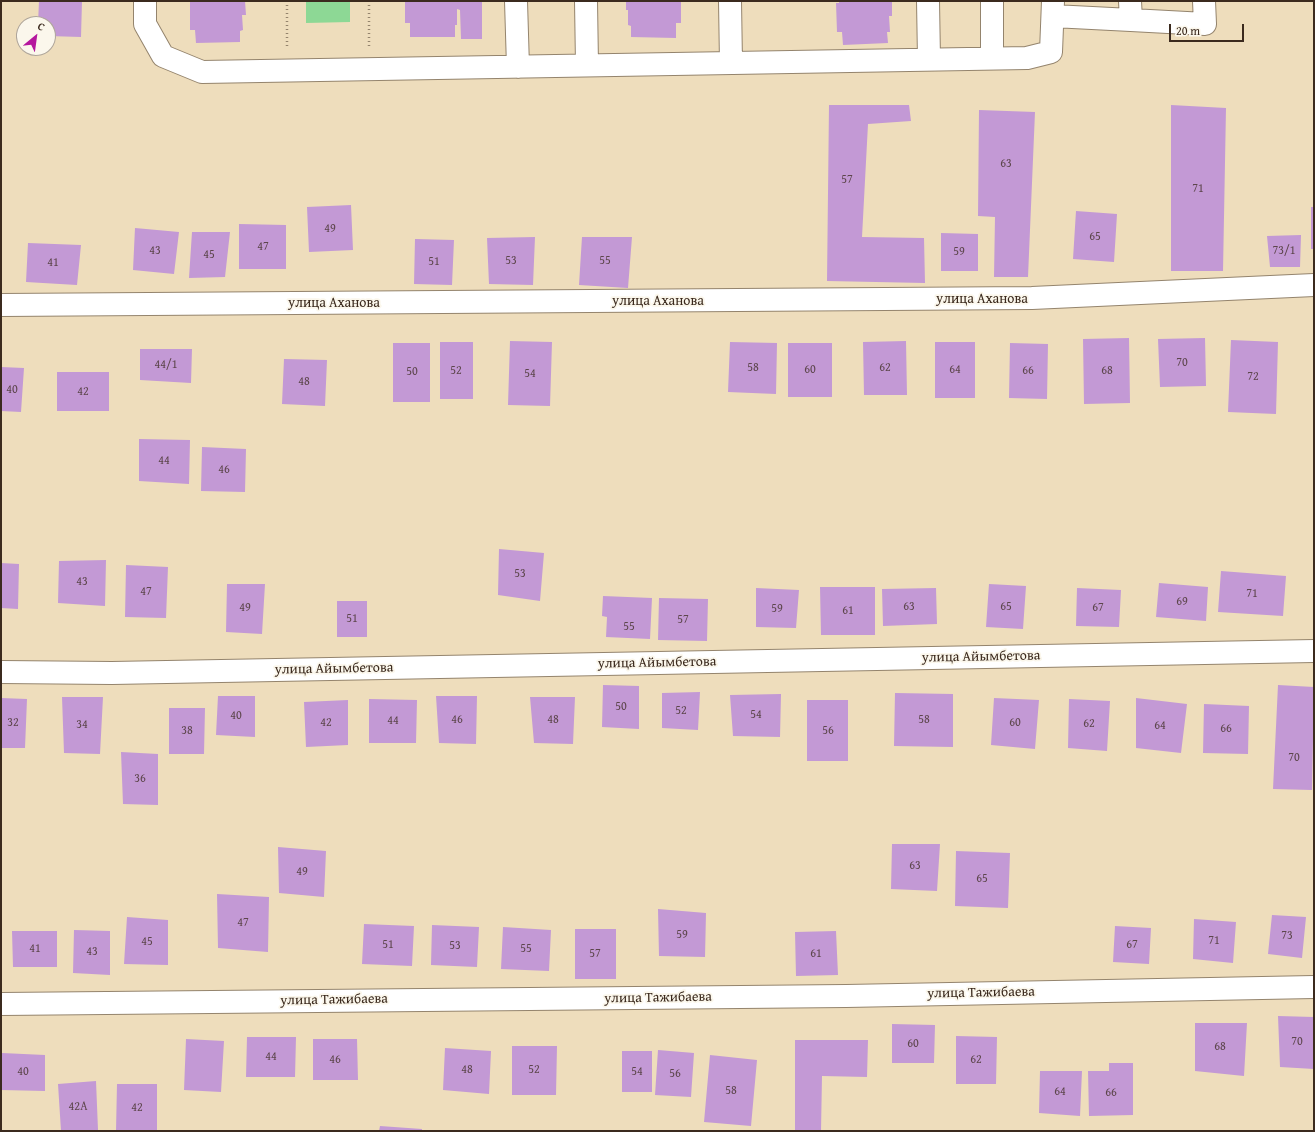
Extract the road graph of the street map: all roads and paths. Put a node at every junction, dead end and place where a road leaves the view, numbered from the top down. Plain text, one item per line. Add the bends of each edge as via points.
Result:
1 (146, 1) edge
2 (287, 1) edge
3 (369, 1) edge
4 (516, 1) edge
5 (586, 1) edge
6 (730, 1) edge
7 (928, 1) edge
8 (992, 1) edge
9 (1204, 1) edge
10 (1053, 9) edge
11 (1130, 11) edge
12 (287, 54) dead end
13 (369, 54) dead end
14 (992, 58) junction
15 (929, 60) junction
16 (731, 63) junction
17 (587, 65) junction
18 (518, 67) junction
19 (1314, 285) edge
20 (1, 305) edge
21 (1314, 651) edge
22 (1, 672) edge
23 (1314, 987) edge
24 (1, 1004) edge

1 - 18 street via 145,24 163,56 202,72
2 - 12 path
3 - 13 path
4 - 18 street
5 - 17 street
6 - 16 street
7 - 15 street
8 - 14 street
9 - 11 street via 1205,24
10 - 11 street
10 - 14 street via 1051,52 1027,58
14 - 15 street
15 - 16 street
16 - 17 street
17 - 18 street
19 - 20 street, улица Аханова via 1032,298
21 - 22 street, улица Айымбетова via 120,673
23 - 24 street, улица Тажибаева via 830,996

